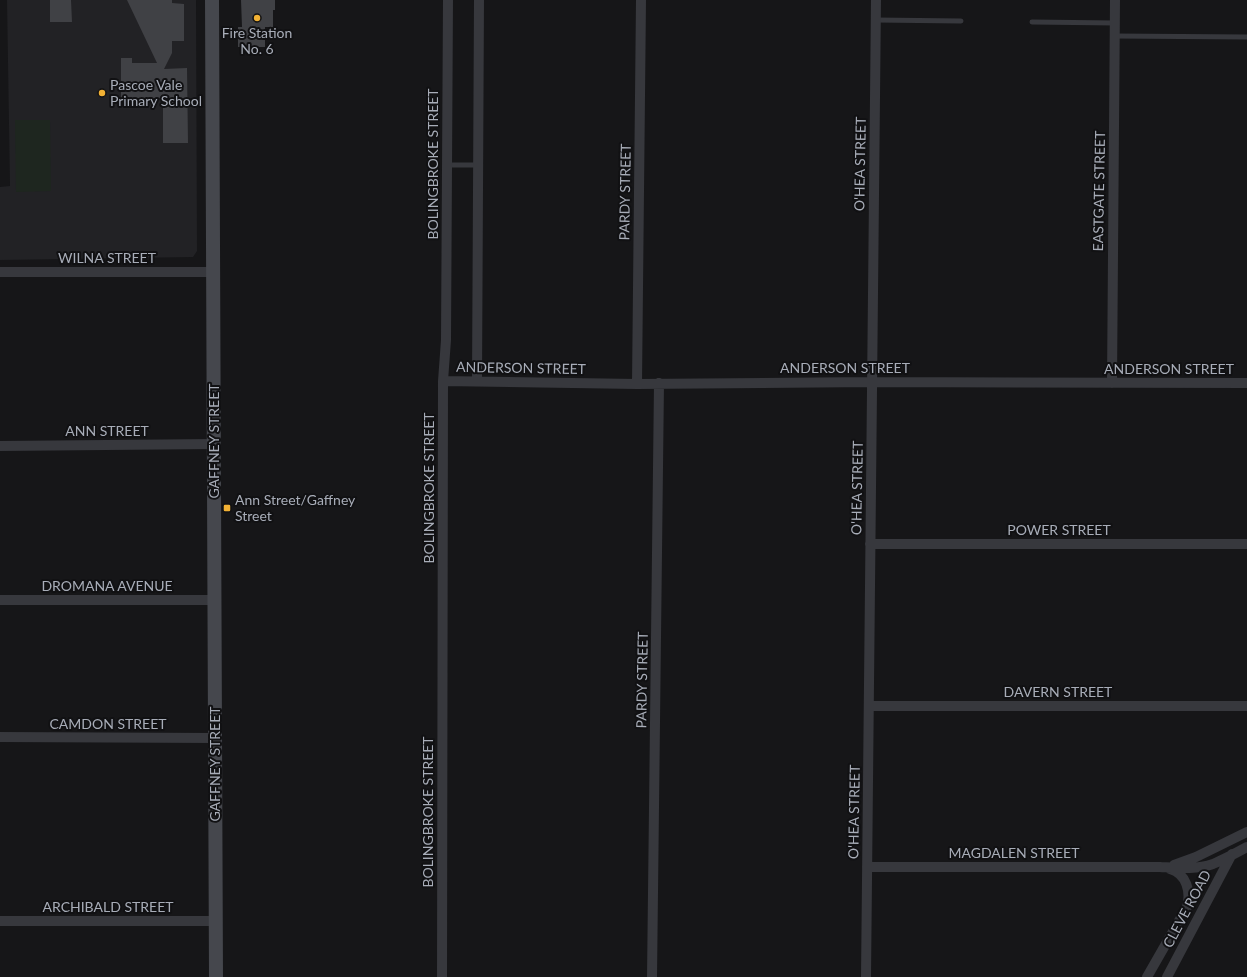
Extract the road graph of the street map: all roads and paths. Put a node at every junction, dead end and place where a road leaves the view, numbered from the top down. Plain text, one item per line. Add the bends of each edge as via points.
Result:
1 (212, 0) edge
2 (448, 0) edge
3 (479, 0) edge
4 (640, 0) edge
5 (876, 0) edge
6 (1115, 0) edge
7 (876, 20) junction
8 (961, 21) dead end
9 (1032, 22) dead end
10 (1115, 23) junction
11 (1115, 36) junction
12 (1247, 37) edge
13 (447, 165) junction
14 (479, 165) junction
15 (0, 272) edge
16 (213, 272) junction
17 (443, 381) junction
18 (477, 381) junction
19 (872, 382) junction
20 (659, 383) junction
21 (1112, 383) junction
22 (1247, 383) edge
23 (637, 384) junction
24 (214, 444) junction
25 (0, 446) edge
26 (870, 544) junction
27 (1247, 544) edge
28 (0, 600) edge
29 (215, 600) junction
30 (869, 706) junction
31 (1247, 706) edge
32 (0, 738) edge
33 (215, 738) junction
34 (1247, 832) edge
35 (1247, 847) edge
36 (1232, 854) junction
37 (1160, 867) junction
38 (867, 868) junction
39 (0, 921) edge
40 (216, 921) junction
41 (216, 977) edge
42 (442, 977) edge
43 (652, 977) edge
44 (866, 977) edge
45 (1147, 977) edge
46 (1167, 977) edge

1 - 16 main road, GAFFNEY STREET
2 - 13 street, BOLINGBROKE STREET
3 - 14 street
4 - 23 street, PARDY STREET
5 - 7 street, O'HEA STREET
6 - 10 street, EASTGATE STREET
7 - 8 lane
7 - 19 street, O'HEA STREET
9 - 10 lane
10 - 11 street, EASTGATE STREET
11 - 12 lane
11 - 21 street, EASTGATE STREET
13 - 14 lane
13 - 17 street, BOLINGBROKE STREET via 446,340
14 - 18 street
15 - 16 street, WILNA STREET
16 - 24 main road, GAFFNEY STREET
17 - 18 street, ANDERSON STREET
17 - 42 street, BOLINGBROKE STREET
18 - 23 street, ANDERSON STREET
19 - 20 street, ANDERSON STREET
19 - 21 street, ANDERSON STREET
19 - 26 street, O'HEA STREET
20 - 23 street, ANDERSON STREET
20 - 43 street, PARDY STREET
21 - 22 street, ANDERSON STREET
24 - 25 street, ANN STREET
24 - 29 main road, GAFFNEY STREET
26 - 27 street, POWER STREET
26 - 30 street, O'HEA STREET
28 - 29 street, DROMANA AVENUE
29 - 33 main road, GAFFNEY STREET
30 - 31 street, DAVERN STREET
30 - 38 street, O'HEA STREET
32 - 33 street, CAMDON STREET
33 - 40 main road, GAFFNEY STREET
34 - 37 street, MAGDALEN STREET via 1186,862
35 - 36 street, MAGDALEN STREET
36 - 37 street, MAGDALEN STREET via 1204,866
36 - 46 street, CLEVE ROAD
37 - 38 street, MAGDALEN STREET
37 - 45 street, CLEVE ROAD via 1175,870 1182,877 1189,890 1189,900
38 - 44 street, O'HEA STREET
39 - 40 street, ARCHIBALD STREET
40 - 41 main road, GAFFNEY STREET

